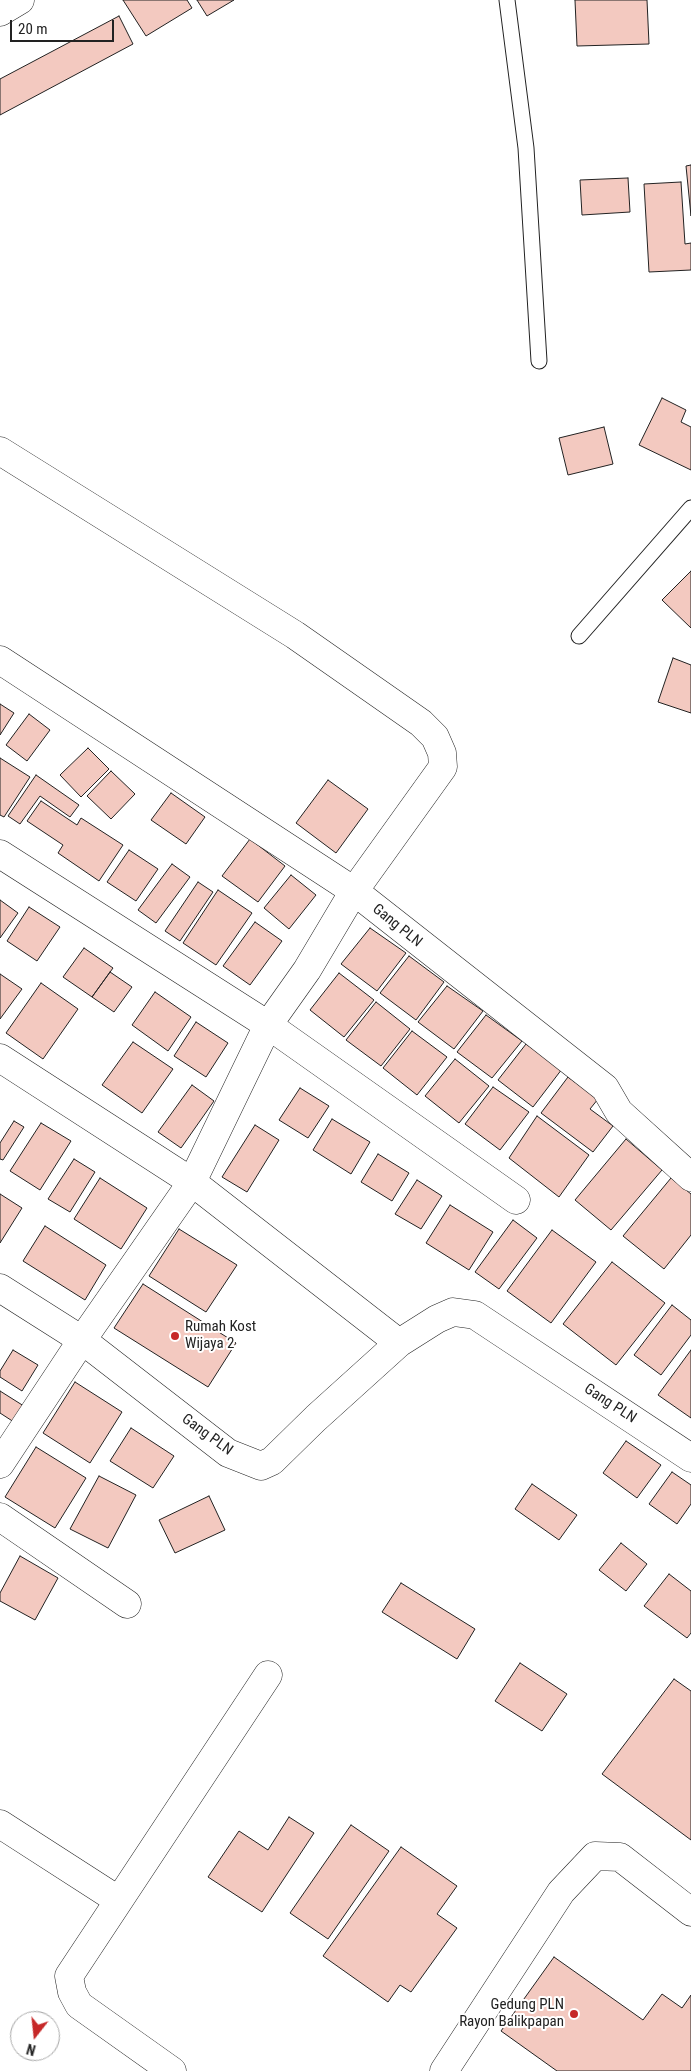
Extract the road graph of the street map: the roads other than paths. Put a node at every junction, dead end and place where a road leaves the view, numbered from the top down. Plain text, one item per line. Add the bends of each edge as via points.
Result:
1 (20, 0) edge
2 (507, 0) edge
3 (0, 12) edge
4 (539, 361) dead end
5 (0, 452) edge
6 (691, 508) edge
7 (579, 636) dead end
8 (0, 660) edge
9 (0, 854) edge
10 (354, 892) junction
11 (268, 1025) junction
12 (0, 1058) edge
13 (691, 1177) edge
14 (192, 1182) junction
15 (516, 1200) dead end
16 (0, 1288) edge
17 (82, 1340) junction
18 (399, 1344) junction
19 (691, 1458) edge
20 (0, 1464) edge
21 (0, 1517) edge
22 (127, 1604) dead end
23 (268, 1675) dead end
24 (0, 1824) edge
25 (118, 1900) junction
26 (691, 1912) edge
27 (172, 2071) edge
28 (444, 2071) edge

1 - 3 street
2 - 4 lane via 526,148
5 - 10 street via 295,635 421,723 435,737 442,753 443,767
6 - 7 lane
8 - 10 street, Gang PLN
9 - 11 street
10 - 11 street via 307,970
10 - 13 street, Gang PLN via 605,1088 619,1112
11 - 14 street
11 - 15 street
12 - 14 street
14 - 17 street
14 - 18 street
16 - 17 street, Gang PLN
17 - 18 street, Gang PLN via 228,1453 261,1466 272,1461
17 - 20 street
18 - 19 street, Gang PLN via 436,1319 453,1312 475,1315
21 - 22 street
23 - 25 street
24 - 25 street
25 - 27 street via 69,1976 72,1992 79,2005
26 - 28 street via 620,1857 596,1856 561,1892

